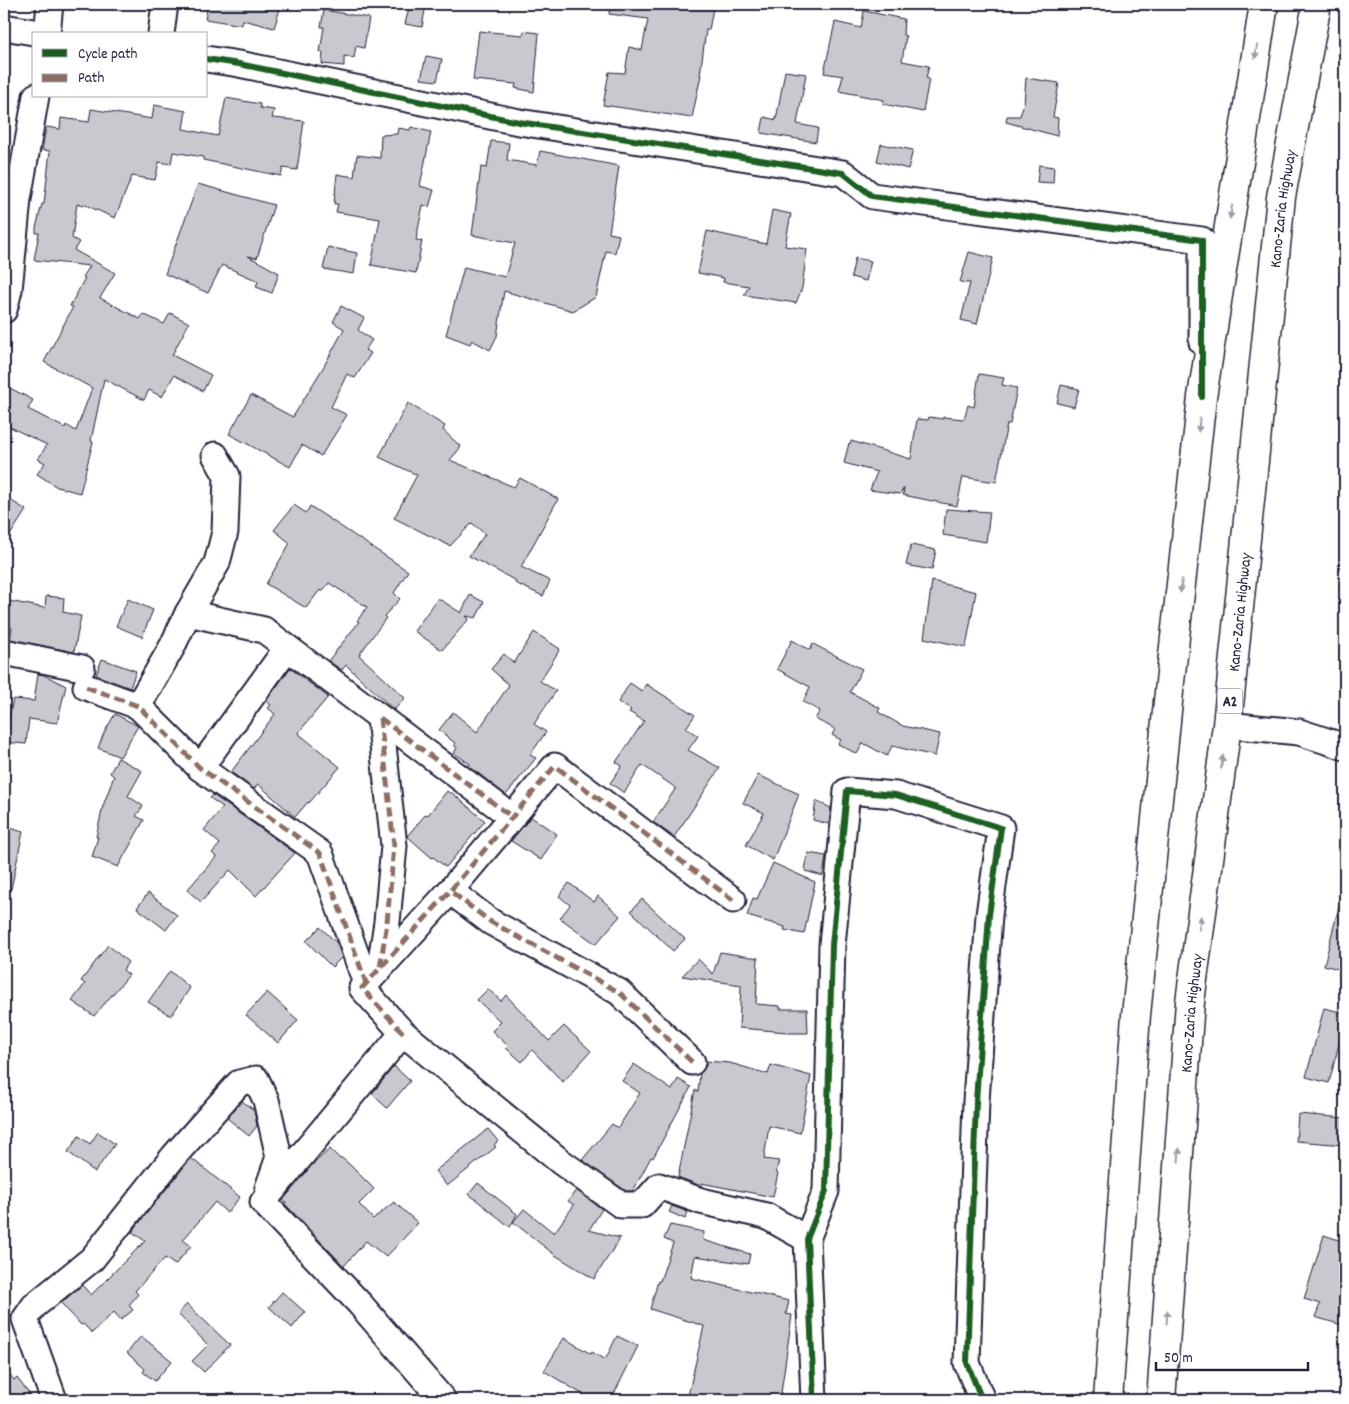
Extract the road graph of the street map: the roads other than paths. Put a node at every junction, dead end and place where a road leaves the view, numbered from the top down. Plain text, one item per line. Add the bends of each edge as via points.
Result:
1 (50, 4) edge
2 (166, 4) edge
3 (1264, 4) edge
4 (1317, 4) edge
5 (4, 27) edge
6 (34, 32) edge
7 (46, 32) edge
8 (161, 32) edge
9 (208, 59) edge
10 (36, 98) edge
11 (4, 310) edge
12 (1202, 397) junction
13 (215, 455) dead end
14 (188, 612) junction
15 (287, 648) junction
16 (4, 652) edge
17 (138, 706) junction
18 (380, 718) junction
19 (1227, 725) junction
20 (1345, 747) edge
21 (200, 768) junction
22 (512, 817) junction
23 (450, 892) junction
24 (733, 900) dead end
25 (373, 975) junction
26 (402, 1033) junction
27 (692, 1062) dead end
28 (263, 1202) junction
29 (808, 1239) junction
30 (54, 1400) edge
31 (443, 1400) edge
32 (814, 1400) edge
33 (982, 1400) edge
34 (1108, 1400) edge
35 (1161, 1400) edge

1 - 7 street
2 - 8 street
3 -> 12 highway
4 - 19 highway, Kano-Zaria Highway / A2 via 1281,197
5 - 6 street
9 - 12 street via 519,122 843,173 872,196 1202,240
10 - 11 street via 18,198
12 -> 34 highway via 1136,1015
13 - 14 street via 227,476 225,532 217,563
14 - 15 street via 264,630
14 - 17 street
15 - 18 street
15 - 21 street
16 - 17 street via 84,677
17 - 21 street
18 - 22 street
18 - 25 street via 394,846 387,922
19 - 20 street via 1299,732
35 -> 19 highway, Kano-Zaria Highway / A2 via 1190,1002
21 - 25 street via 320,853
22 - 23 street
22 - 24 street via 555,766
23 - 25 street
23 - 27 street via 491,922 619,992
25 - 26 street via 362,988
26 - 28 street
26 - 29 street via 561,1162 621,1205 642,1205 658,1186 701,1201 766,1216
28 - 30 street via 279,1157 266,1100 256,1079 239,1083 174,1156 92,1259 34,1306 25,1319
28 - 31 street via 360,1304
29 - 32 street
29 - 33 street via 826,1191 832,945 847,792 896,796 1001,828 989,915 976,1091 967,1344 967,1363

